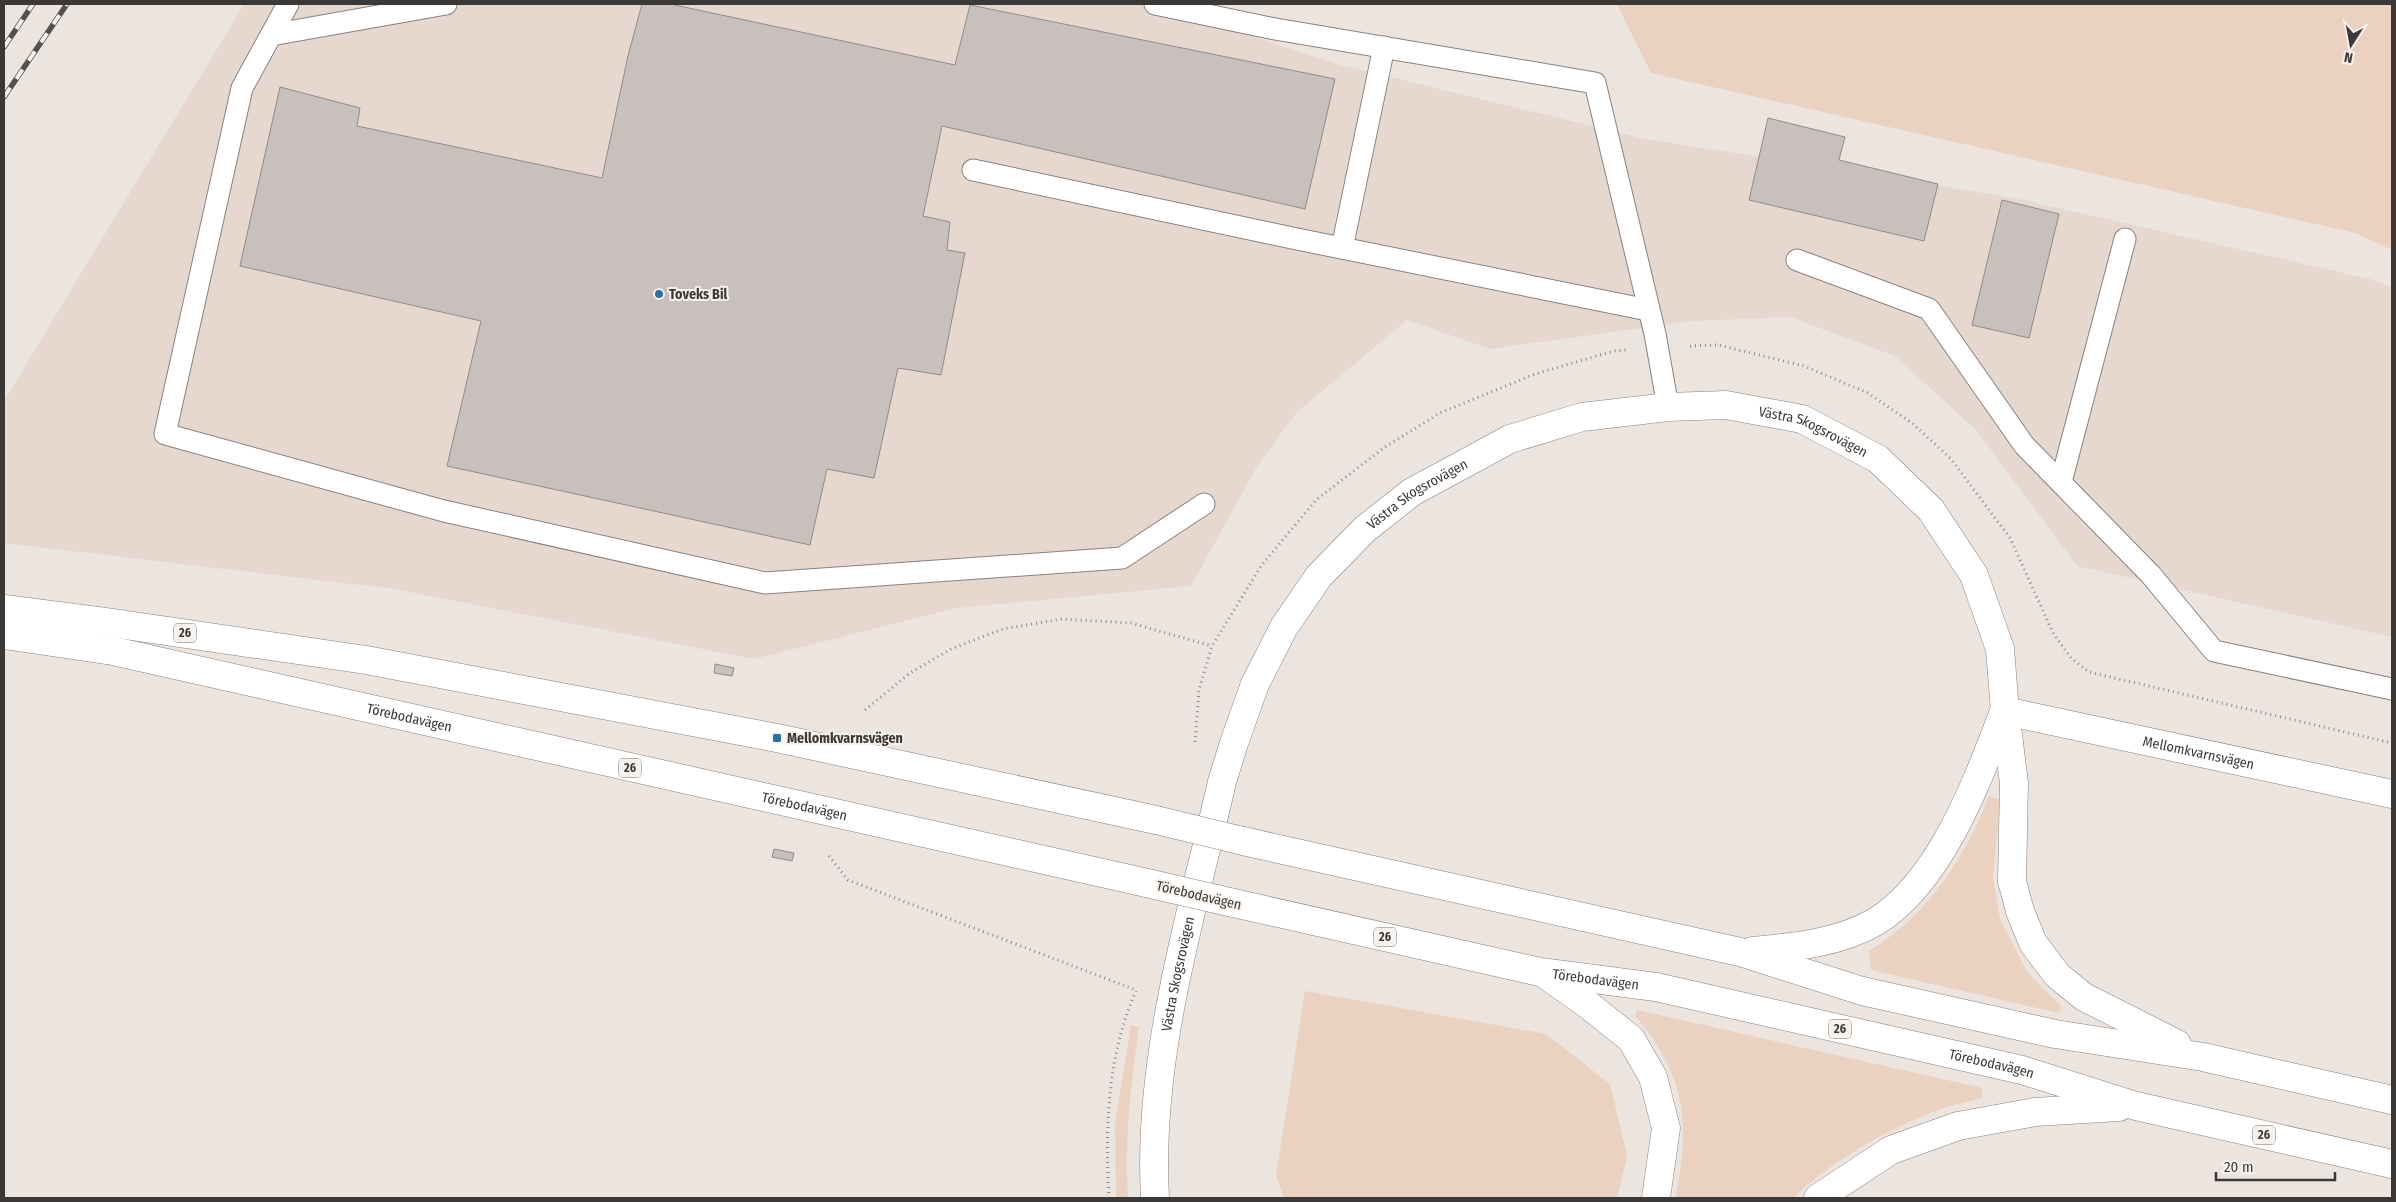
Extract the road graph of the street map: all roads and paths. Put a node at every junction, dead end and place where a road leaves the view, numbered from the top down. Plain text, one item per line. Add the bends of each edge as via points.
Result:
1 (288, 4) edge
2 (446, 4) edge
3 (1155, 4) edge
4 (271, 35) junction
5 (1384, 47) junction
6 (973, 170) dead end
7 (2125, 238) dead end
8 (1342, 248) junction
9 (1797, 260) dead end
10 (1648, 310) junction
11 (1658, 348) junction
12 (1668, 407) junction
13 (2060, 482) junction
14 (1204, 504) dead end
15 (4, 609) edge
16 (4, 635) edge
17 (1212, 646) junction
18 (2392, 689) edge
19 (865, 710) dead end
20 (2005, 711) junction
21 (2392, 743) edge
22 (1195, 751) dead end
23 (2392, 794) edge
24 (829, 856) dead end
25 (1740, 952) junction
26 (1540, 972) junction
27 (1139, 983) dead end
28 (1136, 990) junction
29 (2203, 1057) junction
30 (2392, 1100) edge
31 (2136, 1106) junction
32 (2392, 1164) edge
33 (1108, 1198) edge
34 (1155, 1198) edge
35 (1656, 1198) edge
36 (1818, 1198) edge

1 - 4 lane
2 - 4 lane
3 - 5 lane
4 - 14 lane via 242,88 165,434 444,511 765,583 1122,558
5 - 8 lane
5 - 10 lane via 1595,83
6 - 8 lane
7 - 13 lane
8 - 10 lane
9 - 13 lane via 1929,309 2024,445
10 - 11 lane
11 - 12 lane
11 - 17 path via 1614,351 1535,374 1440,413 1385,447 1316,500 1261,566
11 - 21 path via 1718,345 1804,366 1868,393 1912,423 1951,459 2010,538 2053,633 2071,658 2088,672
12 - 20 main road, Västra Skogsrovägen via 1726,405 1802,419 1878,459 1931,510 1974,575 2000,649
12 - 34 main road, Västra Skogsrovägen via 1582,417 1510,439 1460,464 1412,492 1365,529 1319,576 1284,627 1255,684 1234,743 1184,948 1161,1053 1153,1155
13 - 18 lane via 2152,575 2214,651
15 - 25 main road, 26, bridge via 376,662 777,738
16 - 26 main road, Törebodavägen / 26, bridge via 113,651
17 - 19 path via 1131,623 1062,619 1003,629 953,648 910,673
17 - 22 path via 1200,690
20 - 23 main road, Mellomkvarnsvägen
20 - 25 main road via 1980,776 1952,832 1904,899 1874,922 1840,937 1795,947
20 - 29 main road, Västra Skogsrovägen via 2014,784 2012,881 2033,943 2057,974 2084,997
24 - 28 path via 848,880
25 - 29 main road, 26 via 1872,994 2055,1034
26 - 31 main road, Törebodavägen / 26 via 1656,987 2012,1068
26 - 35 main road via 1631,1039 1653,1077 1666,1128
27 - 28 path
28 - 33 path via 1124,1018 1114,1058 1106,1144
29 - 30 main road, 26
31 - 32 main road, Törebodavägen / 26
31 - 36 main road via 2034,1112 1958,1126 1890,1150

